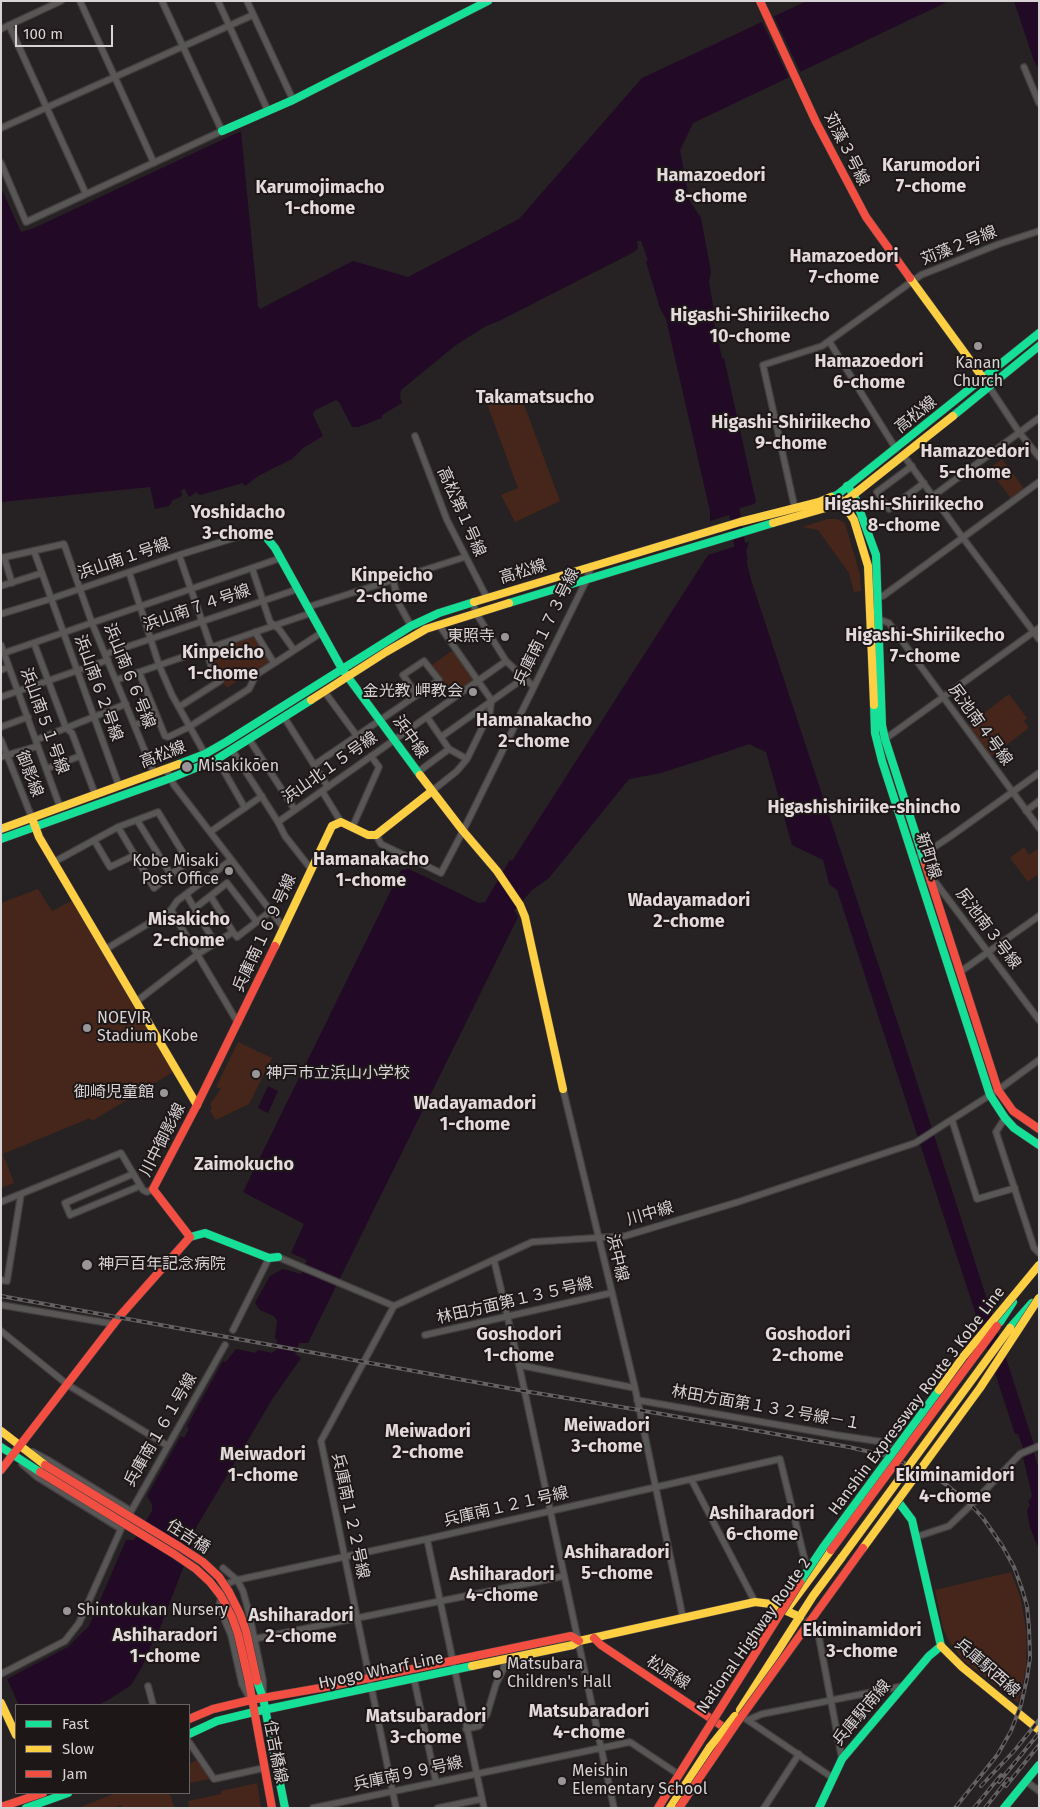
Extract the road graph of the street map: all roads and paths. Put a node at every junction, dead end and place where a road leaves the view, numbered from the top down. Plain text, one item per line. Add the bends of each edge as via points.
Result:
1 (61, 1) edge
2 (80, 1) edge
3 (162, 1) edge
4 (218, 1) edge
5 (247, 1) edge
6 (488, 1) edge
7 (760, 1) edge
8 (253, 15) junction
9 (9, 25) junction
10 (229, 26) junction
11 (1, 29) edge
12 (183, 46) junction
13 (1024, 67) dead end
14 (115, 77) junction
15 (293, 100) junction
16 (1039, 103) edge
17 (47, 108) junction
18 (268, 111) junction
19 (1, 128) edge
20 (222, 131) junction
21 (1, 163) edge
22 (154, 163) junction
23 (86, 194) junction
24 (1039, 231) edge
25 (913, 280) junction
26 (1039, 333) edge
27 (829, 341) junction
28 (1039, 346) edge
29 (984, 378) junction
30 (989, 386) junction
31 (1039, 418) edge
32 (1019, 432) junction
33 (415, 436) dead end
34 (896, 449) junction
35 (904, 456) junction
36 (1039, 457) edge
37 (912, 466) junction
38 (1039, 482) edge
39 (924, 483) junction
40 (847, 486) junction
41 (837, 495) junction
42 (854, 495) junction
43 (933, 496) junction
44 (843, 503) junction
45 (795, 509) junction
46 (257, 534) joint
47 (963, 538) junction
48 (34, 550) junction
49 (179, 555) junction
50 (465, 557) junction
51 (3, 558) edge
52 (281, 558) junction
53 (591, 566) junction
54 (252, 568) junction
55 (129, 572) junction
56 (42, 574) junction
57 (587, 579) junction
58 (392, 580) junction
59 (12, 583) junction
60 (1, 586) edge
61 (298, 588) junction
62 (80, 589) junction
63 (192, 589) junction
64 (877, 595) junction
65 (487, 598) junction
66 (50, 600) junction
67 (263, 600) junction
68 (473, 602) junction
69 (141, 606) junction
70 (309, 610) junction
71 (476, 613) junction
72 (1, 614) edge
73 (878, 618) junction
74 (202, 621) junction
75 (92, 623) junction
76 (439, 625) junction
77 (274, 626) junction
78 (411, 626) junction
79 (1036, 630) edge
80 (255, 632) junction
81 (63, 633) junction
82 (321, 633) junction
83 (151, 639) junction
84 (1039, 639) edge
85 (34, 643) junction
86 (1, 645) edge
87 (208, 648) junction
88 (294, 650) junction
89 (4, 653) junction
90 (107, 657) junction
91 (506, 661) junction
92 (274, 663) junction
93 (159, 665) junction
94 (9, 667) junction
95 (342, 669) junction
96 (1, 670) edge
97 (77, 671) junction
98 (139, 672) junction
99 (348, 676) junction
100 (524, 678) junction
101 (116, 680) junction
102 (47, 681) junction
103 (477, 682) junction
104 (533, 686) junction
105 (18, 691) junction
106 (324, 692) junction
107 (417, 695) junction
108 (1, 697) edge
109 (943, 698) junction
110 (491, 702) junction
111 (126, 704) junction
112 (179, 707) junction
113 (157, 716) junction
114 (28, 717) junction
115 (94, 717) junction
116 (284, 717) junction
117 (427, 717) junction
118 (381, 720) junction
119 (135, 725) junction
120 (1, 727) edge
121 (189, 727) junction
122 (66, 728) junction
123 (357, 736) junction
124 (441, 737) junction
125 (250, 739) junction
126 (885, 739) junction
127 (1, 740) edge
128 (395, 740) junction
129 (37, 743) junction
130 (449, 749) junction
131 (232, 750) junction
132 (205, 754) junction
133 (4, 756) edge
134 (80, 756) junction
135 (371, 756) junction
136 (466, 758) junction
137 (216, 760) junction
138 (314, 765) junction
139 (46, 769) junction
140 (166, 769) junction
141 (418, 772) junction
142 (1039, 773) edge
143 (154, 774) junction
144 (171, 778) junction
145 (119, 786) junction
146 (328, 787) junction
147 (322, 791) junction
148 (432, 791) junction
149 (1012, 792) junction
150 (95, 794) junction
151 (262, 796) junction
152 (1039, 801) edge
153 (60, 807) junction
154 (246, 808) junction
155 (295, 810) junction
156 (1026, 811) junction
157 (32, 818) junction
158 (137, 820) junction
159 (278, 822) junction
160 (341, 822) junction
161 (35, 827) junction
162 (118, 827) junction
163 (352, 828) junction
164 (1039, 828) edge
165 (1, 829) edge
166 (463, 831) junction
167 (210, 832) junction
168 (376, 835) junction
169 (1, 839) edge
170 (94, 840) junction
171 (134, 855) junction
172 (918, 857) junction
173 (231, 860) junction
174 (54, 862) junction
175 (311, 869) junction
176 (171, 874) junction
177 (930, 882) junction
178 (186, 894) junction
179 (211, 897) junction
180 (195, 908) junction
181 (171, 910) junction
182 (271, 911) junction
183 (1039, 916) edge
184 (257, 922) junction
185 (283, 927) junction
186 (233, 932) junction
187 (216, 943) junction
188 (106, 950) junction
189 (989, 952) junction
190 (198, 954) junction
191 (960, 972) junction
192 (137, 1001) junction
193 (1039, 1020) edge
194 (238, 1023) junction
195 (1039, 1060) edge
196 (563, 1089) joint
197 (998, 1090) junction
198 (990, 1096) junction
199 (197, 1105) junction
200 (1005, 1118) junction
201 (952, 1120) junction
202 (1039, 1129) edge
203 (1039, 1145) edge
204 (133, 1174) junction
205 (140, 1186) junction
206 (1015, 1188) junction
207 (153, 1189) junction
208 (93, 1191) junction
209 (21, 1194) junction
210 (1, 1202) edge
211 (98, 1204) junction
212 (598, 1236) junction
213 (190, 1237) junction
214 (1039, 1252) edge
215 (278, 1257) joint
216 (269, 1258) junction
217 (494, 1260) junction
218 (1039, 1264) edge
219 (1, 1280) edge
220 (611, 1294) junction
221 (1039, 1294) edge
222 (1039, 1298) edge
223 (1, 1305) edge
224 (394, 1306) junction
225 (507, 1317) junction
226 (114, 1324) junction
227 (233, 1330) dead end
228 (1, 1331) edge
229 (425, 1335) dead end
230 (225, 1345) dead end
231 (519, 1365) junction
232 (68, 1385) junction
233 (635, 1388) junction
234 (637, 1400) junction
235 (1, 1431) edge
236 (890, 1443) dead end
237 (19, 1446) junction
238 (168, 1446) junction
239 (1039, 1446) edge
240 (1, 1447) edge
241 (12, 1455) junction
242 (42, 1468) junction
243 (1, 1470) edge
244 (691, 1479) junction
245 (656, 1488) junction
246 (900, 1504) junction
247 (131, 1511) junction
248 (550, 1512) junction
249 (120, 1529) junction
250 (916, 1537) junction
251 (427, 1539) junction
252 (345, 1556) junction
253 (806, 1565) junction
254 (223, 1568) dead end
255 (564, 1576) junction
256 (237, 1580) junction
257 (440, 1601) junction
258 (755, 1602) junction
259 (786, 1610) junction
260 (800, 1617) junction
261 (358, 1618) junction
262 (683, 1618) junction
263 (814, 1623) junction
264 (594, 1638) junction
265 (254, 1639) junction
266 (579, 1641) junction
267 (941, 1646) junction
268 (518, 1647) junction
269 (521, 1656) junction
270 (504, 1660) junction
271 (452, 1661) junction
272 (454, 1670) junction
273 (1, 1674) edge
274 (370, 1678) junction
275 (414, 1679) junction
276 (253, 1682) junction
277 (766, 1682) junction
278 (148, 1686) dead end
279 (903, 1686) junction
280 (372, 1688) junction
281 (263, 1698) junction
282 (252, 1700) junction
283 (832, 1701) junction
284 (1, 1704) edge
285 (153, 1704) edge
286 (265, 1709) junction
287 (254, 1712) junction
288 (738, 1713) junction
289 (190, 1719) edge
290 (713, 1719) junction
291 (748, 1720) junction
292 (466, 1729) junction
293 (728, 1730) junction
294 (1039, 1730) edge
295 (15, 1733) edge
296 (190, 1734) edge
297 (190, 1743) edge
298 (601, 1748) junction
299 (799, 1754) junction
300 (842, 1759) junction
301 (1039, 1765) edge
302 (264, 1768) junction
303 (477, 1773) junction
304 (678, 1774) junction
305 (833, 1778) junction
306 (1026, 1781) junction
307 (436, 1782) junction
308 (393, 1791) junction
309 (1039, 1791) edge
310 (40, 1794) edge
311 (66, 1794) edge
312 (482, 1799) junction
313 (46, 1804) edge
314 (1, 1807) edge
315 (26, 1808) edge
316 (272, 1808) edge
317 (285, 1808) edge
318 (313, 1808) edge
319 (396, 1808) edge
320 (438, 1808) edge
321 (484, 1808) edge
322 (614, 1808) edge
323 (656, 1808) edge
324 (670, 1808) edge
325 (679, 1808) edge
326 (684, 1808) edge
327 (764, 1808) edge
328 (819, 1808) edge
329 (1004, 1808) edge

1 - 9 street
2 - 14 street
3 - 12 street
4 - 10 street
5 - 8 street
6 - 15 main road
7 - 25 main road, 苅藻３号線 via 816,122 866,217
8 - 10 street
8 - 15 street
9 - 11 street
9 - 17 street
10 - 12 street
10 - 18 street
12 - 14 street
12 - 20 street
13 - 16 street
14 - 17 street
14 - 22 street
15 - 18 main road
17 - 19 street
17 - 23 street
18 - 20 main road
20 - 22 street
21 - 23 street via 26,222
22 - 23 street
24 - 25 street, 苅藻２号線
25 - 27 street, 苅藻２号線
25 - 29 main road, 苅藻３号線
26 - 29 main road, 高松線
27 - 34 street
27 - 45 street, 苅藻２号線 via 763,365
28 - 30 main road, 高松線
29 - 30 street
29 - 34 main road, 高松線
30 - 32 street
30 - 35 main road, 高松線
31 - 32 street
32 - 36 street
32 - 43 street
33 - 50 street, 高松第１号線 via 447,520
34 - 40 main road, 高松線
35 - 37 street
35 - 42 main road, 高松線
37 - 39 street
37 - 39 street via 877,492 889,509
38 - 47 street
39 - 43 street
40 - 41 main road, 高松線
40 - 42 main road, 新町線
41 - 44 main road, 新町線
41 - 45 main road, 高松線
42 - 44 main road, 高松線
42 - 64 main road, 新町線 via 876,555
43 - 47 street
44 - 57 main road, 高松線
44 - 172 main road, 新町線 via 854,520 868,566 875,733 882,761
45 - 53 main road, 高松線
46 - 49 street, 浜山南１号線
46 - 52 main road, 浜中線 via 266,537
47 - 64 street via 884,596
47 - 79 street
48 - 51 street
48 - 56 street, 浜山南６２号線
48 - 62 street, 浜山南６６号線 via 64,544
49 - 55 street, 浜山南１号線
49 - 63 street
50 - 58 street
50 - 65 street, 高松第１号線
51 - 59 street
52 - 54 street
52 - 61 main road, 浜中線
53 - 57 street, 兵庫南１７３号線
53 - 65 main road, 高松線
54 - 63 street
54 - 67 street
55 - 62 street, 浜山南１号線
55 - 69 street
56 - 59 street
56 - 66 street, 浜山南６２号線
57 - 71 main road, 高松線
57 - 104 street, 兵庫南１７３号線
58 - 70 street
58 - 78 street via 399,604
59 - 60 street
61 - 67 street, 浜山南７４号線
61 - 70 main road, 浜中線
62 - 66 street, 浜山南１号線
62 - 75 street, 浜山南６６号線
63 - 69 street
63 - 74 street
64 - 73 main road, 新町線
65 - 68 main road, 高松線
66 - 72 street, 浜山南１号線
66 - 81 street, 浜山南６２号線
67 - 74 street, 浜山南７４号線
67 - 77 street
68 - 71 street
68 - 78 main road, 高松線
69 - 75 street
69 - 83 street
70 - 77 street
70 - 82 main road, 浜中線
71 - 76 main road, 高松線
71 - 91 street
73 - 109 street, 尻池南４号線 via 889,623
73 - 126 main road, 新町線
74 - 83 street, 浜山南７４号線
74 - 87 street
75 - 81 street
75 - 90 street, 浜山南６６号線
76 - 99 main road, 高松線 via 426,629
76 - 103 street
77 - 80 street
77 - 88 street
78 - 95 main road, 高松線
79 - 84 street
79 - 109 street
80 - 87 street
80 - 92 street
81 - 85 street
81 - 97 street, 浜山南６２号線
82 - 88 street
82 - 95 main road, 浜中線
83 - 90 street, 浜山南７４号線
83 - 93 street
85 - 89 street
85 - 102 street
86 - 89 street, 浜山南５１号線
87 - 93 street
87 - 112 street via 212,670 220,681
88 - 92 street
89 - 94 street, 浜山南５１号線
90 - 97 street, 浜山南７４号線
90 - 101 street, 浜山南６６号線
91 - 100 street
91 - 103 street, 浜山北１５号線
92 - 121 street via 256,675 249,689
93 - 98 street
93 - 112 street
94 - 96 street
94 - 105 street, 浜山南５１号線
95 - 99 main road, 浜中線
95 - 132 main road, 高松線
97 - 102 street, 浜山南７４号線
97 - 115 street, 浜山南６２号線
98 - 101 street
98 - 113 street
99 - 106 main road, 高松線
99 - 118 main road, 浜中線
100 - 104 street
100 - 110 street
101 - 111 street, 浜山南６６号線
102 - 105 street, 浜山南７４号線
102 - 122 street
103 - 110 street
103 - 117 street, 浜山北１５号線
104 - 166 street, 兵庫南１７３号線
105 - 108 street, 浜山南７４号線
105 - 114 street, 浜山南５１号線
106 - 116 main road, 高松線
106 - 123 street
107 - 107 street via 439,680 424,661 403,675
107 - 118 street
109 - 126 street
109 - 149 street, 尻池南４号線
110 - 124 street
110 - 136 street via 490,712
111 - 115 street
111 - 119 street, 浜山南６６号線
112 - 121 street
113 - 119 street
113 - 121 street via 165,736
114 - 120 street
114 - 129 street, 浜山南５１号線
115 - 122 street
115 - 145 street, 浜山南６２号線
116 - 125 main road, 高松線
116 - 138 street
117 - 124 street
117 - 128 street, 浜山北１５号線
118 - 123 street
118 - 128 main road, 浜中線
119 - 143 street, 浜山南６６号線
121 - 132 street
122 - 129 street
122 - 134 street via 72,733
123 - 138 street
124 - 130 street
125 - 131 main road, 高松線
125 - 155 street
126 - 172 main road, 新町線
127 - 133 street, 御影線
128 - 135 street, 浜山北１５号線
128 - 141 main road, 浜中線
129 - 133 street
129 - 139 street, 浜山南５１号線
130 - 136 street
130 - 141 street
131 - 137 main road, 高松線
131 - 151 street, 浜山北１５号線
132 - 140 main road, 高松線
133 - 157 street, 御影線
134 - 139 street
134 - 150 street
135 - 146 street, 浜山北１５号線
135 - 163 street via 379,767
136 - 148 street via 457,771
137 - 144 main road, 高松線
137 - 154 street
138 - 146 street
139 - 153 street, 浜山南５１号線
140 - 143 main road, 高松線
140 - 144 street
141 - 148 main road, 浜中線
142 - 149 street
143 - 145 main road, 高松線
144 - 161 main road, 高松線
144 - 167 street
145 - 150 main road, 高松線
146 - 147 street, 浜山北１５号線
147 - 155 street, 浜山北１５号線
147 - 160 street
148 - 166 main road, 浜中線
148 - 168 main road
149 - 156 street, 尻池南４号線
149 - 172 street
150 - 153 main road, 高松線
151 - 154 street
151 - 159 street, 浜山北１５号線
152 - 156 street
153 - 157 main road, 高松線
154 - 167 street
155 - 159 street, 浜山北１５号線
156 - 164 street, 尻池南４号線
157 - 161 main road, 川中御影線
157 - 165 main road, 高松線
158 - 162 street
158 - 176 street
158 - 176 street via 158,812 188,861
159 - 175 street
160 - 163 main road
160 - 175 main road, 兵庫南１６９号線 via 332,826
161 - 169 main road, 高松線
161 - 174 main road, 川中御影線
162 - 170 street
162 - 171 street
163 - 168 main road
166 - 168 street, 兵庫南１７３号線 via 441,873 380,844
166 - 196 main road, 浜中線 via 520,904
167 - 173 street
170 - 171 street via 110,868
170 - 174 street
171 - 176 street via 154,888
172 - 177 main road, 新町線
172 - 198 main road, 新町線
173 - 178 street
173 - 182 street
174 - 188 main road, 川中御影線
175 - 185 main road, 兵庫南１６９号線
177 - 189 street, 尻池南３号線 via 936,883
177 - 191 main road, 新町線
178 - 180 street
178 - 181 street
179 - 180 street
179 - 184 street via 228,883
179 - 186 street
180 - 187 street
181 - 188 street
181 - 190 street
182 - 184 street
182 - 185 street
183 - 189 street
184 - 186 street via 237,937
185 - 194 main road, 兵庫南１６９号線
186 - 187 street
187 - 190 street
188 - 192 main road, 川中御影線
189 - 191 street
189 - 193 street, 尻池南３号線
190 - 192 street
190 - 194 street
191 - 197 main road, 新町線
192 - 199 main road, 川中御影線
194 - 199 main road, 兵庫南１６９号線
195 - 197 street
196 - 212 street, 浜中線
197 - 198 street
197 - 202 main road, 新町線 via 1014,1110
198 - 200 main road, 新町線
198 - 201 street
199 - 207 main road, 川中御影線
200 - 203 main road, 新町線
200 - 206 street via 996,1132
201 - 206 street via 977,1199
201 - 212 street, 川中線 via 915,1143 745,1200 625,1236
204 - 205 street
204 - 208 street
204 - 209 street via 121,1153
205 - 207 street via 147,1192
205 - 211 street
206 - 214 street via 1034,1248
207 - 213 main road, 川中御影線
208 - 211 street
208 - 211 street via 65,1203 70,1215
209 - 210 street
209 - 219 street via 7,1281
212 - 217 street, 川中線 via 532,1242
212 - 220 street, 浜中線
213 - 216 main road via 205,1233
213 - 226 main road
215 - 216 main road
215 - 224 street
216 - 227 street
217 - 224 street, 川中線
217 - 225 street
218 - 259 main road, National Highway Route 2, bridge via 1000,1322
218 - 323 main road, Hanshin Expressway Route 3 Kobe Line, bridge via 951,1372 824,1546
220 - 225 street, 林田方面第１３５号線
220 - 233 street, 浜中線
221 - 260 main road, National Highway Route 2, bridge via 1010,1328
222 - 277 main road, bridge via 980,1388
223 - 226 street
224 - 252 street, 兵庫南１２２号線 via 321,1441
225 - 229 street, 林田方面第１３５号線
225 - 231 street
226 - 232 main road
228 - 232 street
230 - 238 street, 兵庫南１６１号線
231 - 233 street
231 - 248 street
232 - 237 main road
232 - 238 street
233 - 234 street, 浜中線
234 - 236 street, 林田方面第１３２号線－１
234 - 245 street, 浜中線
235 - 237 main road
237 - 241 main road
237 - 242 main road
237 - 247 street
238 - 247 street, 兵庫南１６１号線
239 - 250 street via 1020,1454 949,1526
240 - 241 main road
241 - 242 main road
241 - 243 main road
241 - 249 street via 36,1477
242 - 276 main road, 住吉橋, bridge via 174,1554 210,1582 232,1617
244 - 245 street, 兵庫南１２１号線
244 - 253 street, 兵庫南１２１号線 via 780,1459
244 - 258 street
245 - 248 street, 兵庫南１２１号線
245 - 262 street, 浜中線
246 - 250 main road via 909,1514
246 - 253 street via 915,1483 876,1468
246 - 263 street
247 - 249 street, 兵庫南１６１号線
248 - 251 street, 兵庫南１２１号線
248 - 255 street
249 - 273 street, 兵庫南１６１号線 via 79,1623 65,1641
250 - 267 main road
251 - 252 street, 兵庫南１２１号線
251 - 257 street
252 - 256 street, 兵庫南１２１号線
252 - 261 street, 兵庫南１２２号線
253 - 259 street via 794,1582
254 - 256 street
255 - 257 street
255 - 266 street
256 - 265 street via 243,1591
256 - 282 street via 222,1593 220,1607 231,1635 242,1684
257 - 261 street
257 - 271 street
258 - 259 main road, Hyogo Wharf Line
258 - 262 main road, Hyogo Wharf Line
259 - 260 main road, Hyogo Wharf Line
259 - 290 main road, National Highway Route 2
260 - 263 street
260 - 288 main road, National Highway Route 2
261 - 265 street
261 - 274 street, 兵庫南１２２号線
262 - 264 main road, Hyogo Wharf Line
263 - 283 street
264 - 266 main road, Hyogo Wharf Line
264 - 290 main road, 松原線
265 - 281 street via 263,1680
266 - 268 main road, Hyogo Wharf Line via 571,1636
266 - 269 main road, Hyogo Wharf Line via 573,1646
266 - 298 street
267 - 279 main road, 兵庫駅南線
267 - 294 main road, 兵庫駅西線
268 - 269 main road
268 - 271 main road, Hyogo Wharf Line
269 - 270 main road, Hyogo Wharf Line
270 - 272 main road, Hyogo Wharf Line
270 - 292 street via 487,1714 479,1726
271 - 272 street
271 - 274 main road, Hyogo Wharf Line
272 - 275 main road, Hyogo Wharf Line
272 - 292 street
274 - 280 street, 兵庫南１２２号線
274 - 281 main road, Hyogo Wharf Line
275 - 280 main road, Hyogo Wharf Line
275 - 307 street
276 - 281 main road, 住吉橋線
276 - 282 main road, 住吉橋線
277 - 324 main road, bridge via 720,1734
277 - 325 main road, bridge
278 - 285 street
279 - 283 street
279 - 300 main road, 兵庫駅南線
280 - 286 main road, Hyogo Wharf Line
280 - 308 street, 兵庫南１２２号線
281 - 282 main road, Hyogo Wharf Line
281 - 286 main road, 住吉橋線
282 - 287 main road, 住吉橋線
282 - 289 main road, Hyogo Wharf Line via 213,1709
283 - 291 street via 762,1714
283 - 300 street
284 - 295 main road
286 - 287 main road, Hyogo Wharf Line
286 - 317 main road, 住吉橋線
287 - 296 main road, Hyogo Wharf Line via 217,1721
287 - 302 main road, 住吉橋線
288 - 291 street
288 - 293 main road, National Highway Route 2
290 - 293 main road, 松原線
290 - 304 main road, National Highway Route 2
291 - 299 street
292 - 303 street
293 - 326 main road, National Highway Route 2
297 - 302 street via 214,1779
298 - 303 street, 兵庫南９９号線
298 - 304 street, 兵庫南９９号線 via 630,1742
298 - 322 street
299 - 305 street
299 - 327 street
300 - 305 main road, 兵庫駅南線
301 - 306 main road
302 - 316 main road, 住吉橋線
303 - 307 street, 兵庫南９９号線
303 - 312 street
304 - 323 main road, National Highway Route 2
305 - 328 main road, 兵庫駅南線
306 - 309 street
306 - 329 main road
307 - 308 street, 兵庫南９９号線
308 - 318 street, 兵庫南９９号線
308 - 319 street, 兵庫南１２２号線
310 - 314 main road
311 - 313 main road
312 - 320 street
312 - 321 street
313 - 315 main road

